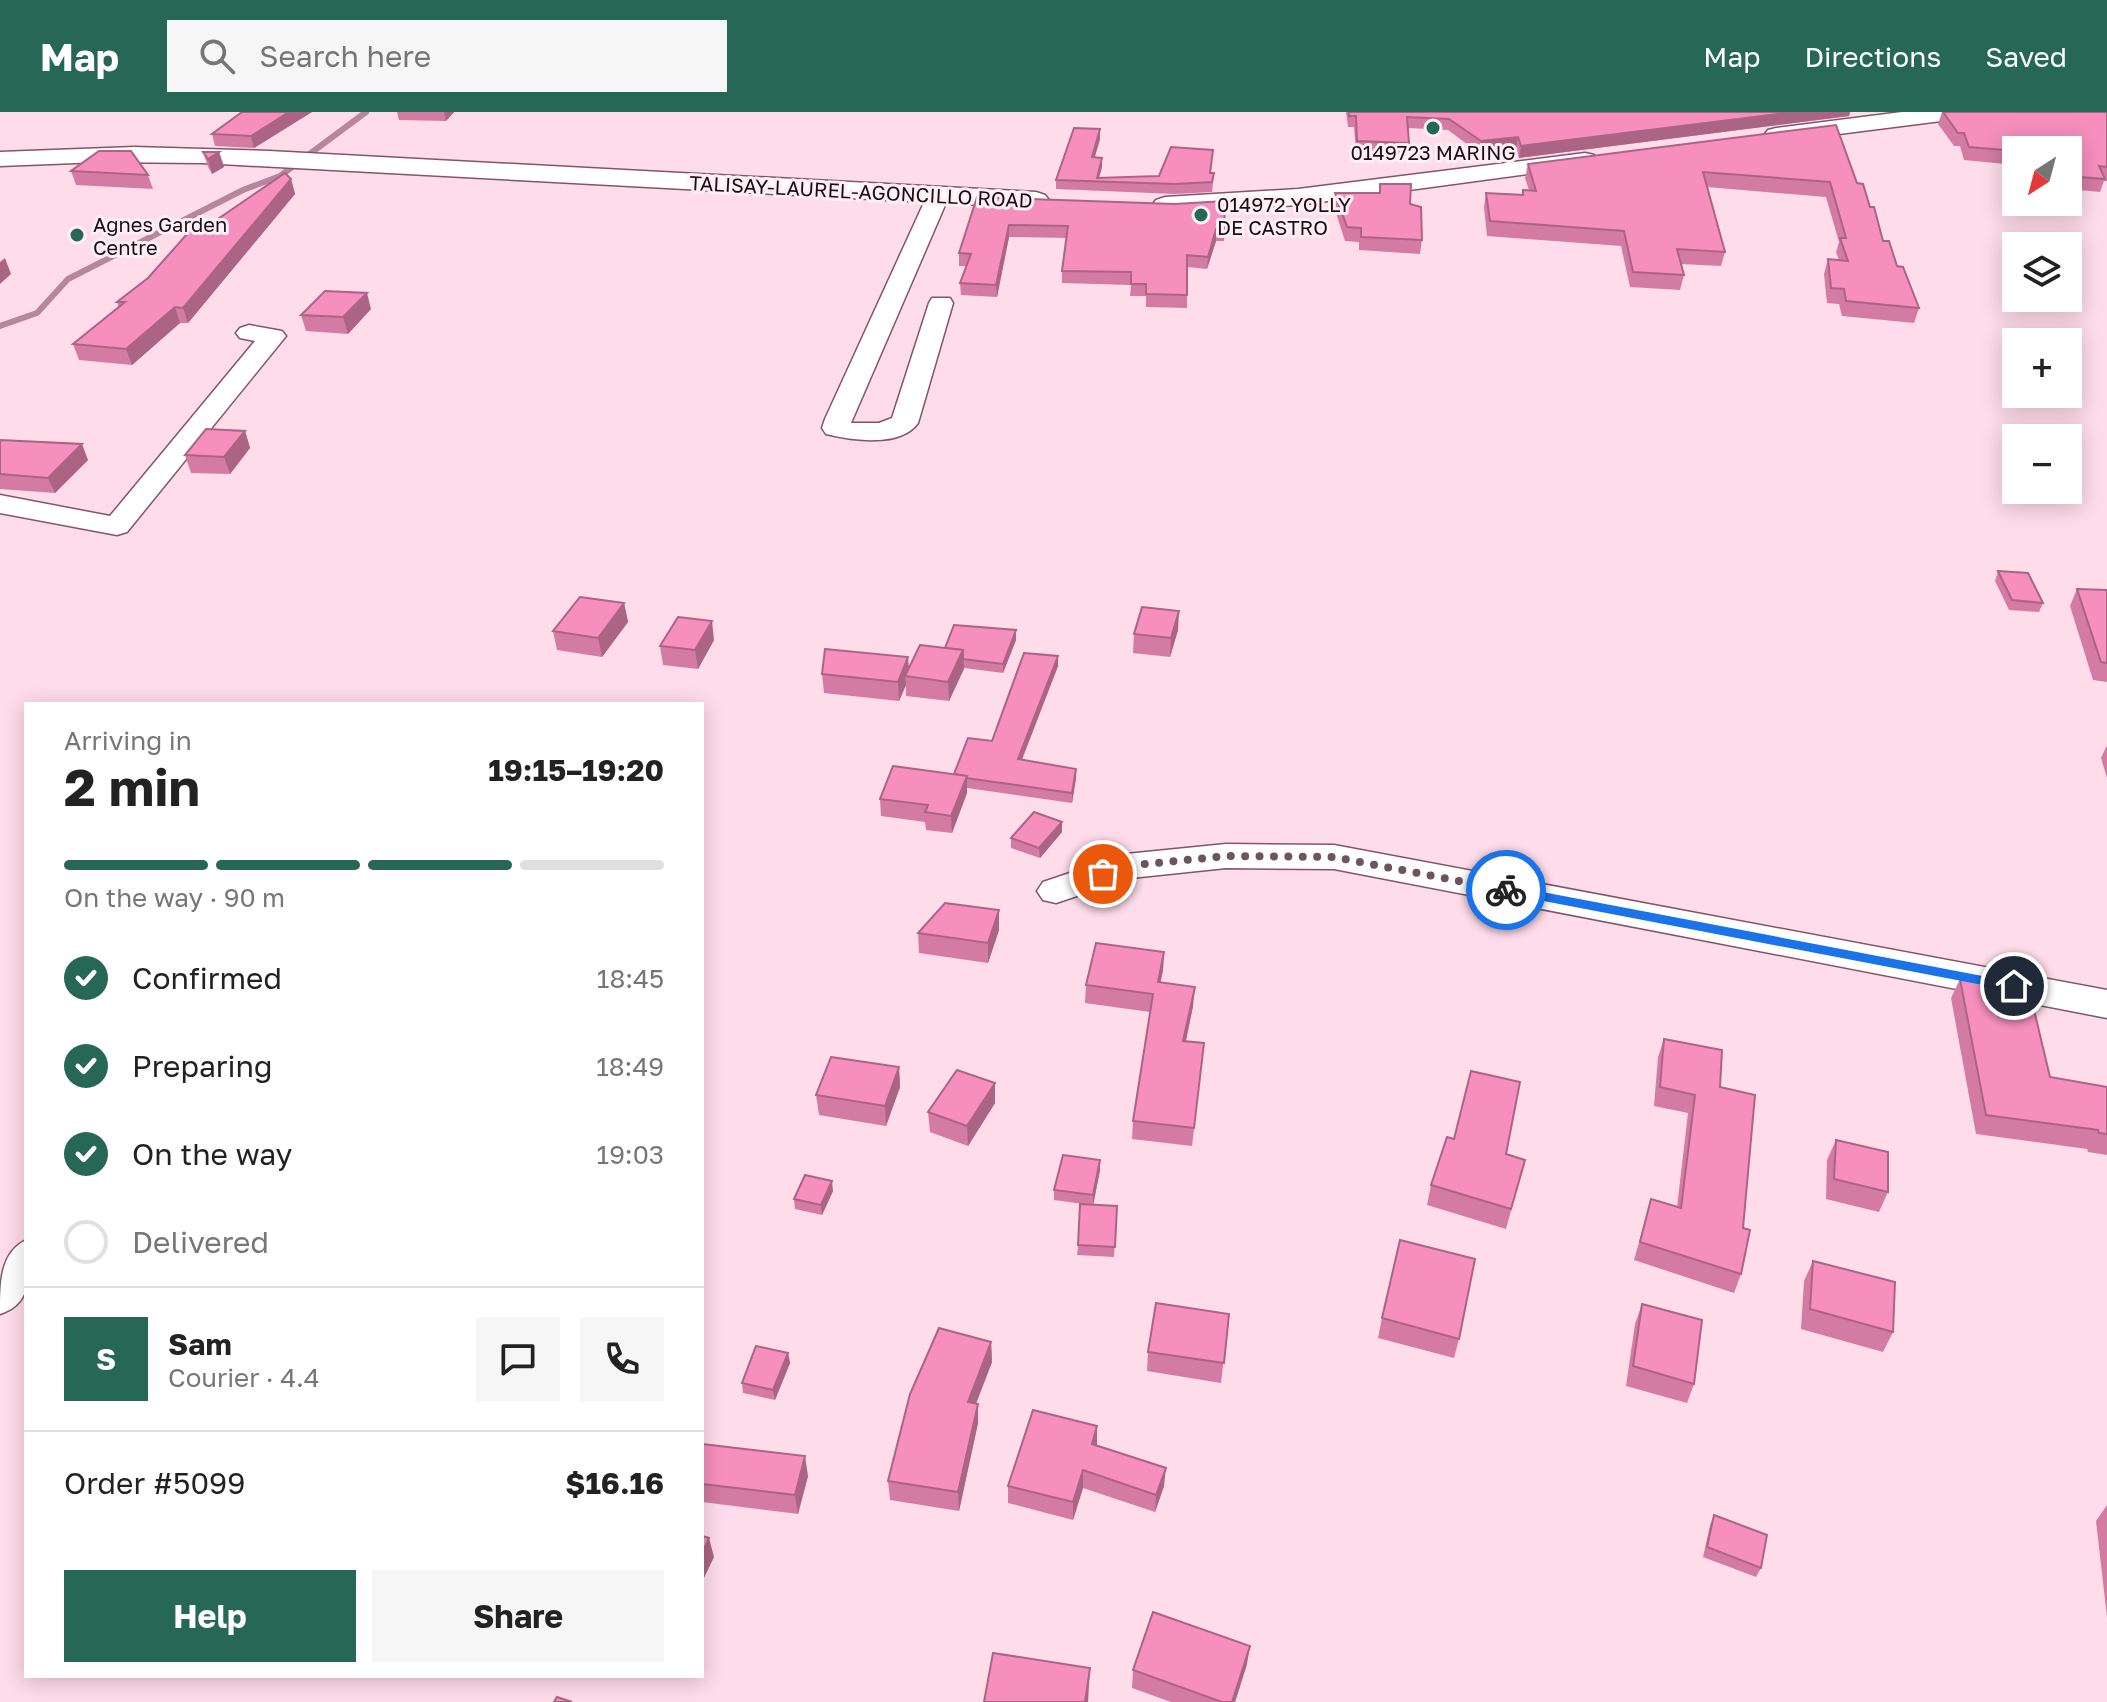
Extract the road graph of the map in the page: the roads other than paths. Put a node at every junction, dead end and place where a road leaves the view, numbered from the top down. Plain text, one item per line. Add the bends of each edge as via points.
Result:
1 (1957, 112) edge
2 (1748, 139) edge
3 (1608, 157) edge
4 (0, 159) edge
5 (938, 196) junction
6 (1059, 201) edge
7 (1146, 204) edge
8 (941, 303) dead end
9 (249, 333) dead end
10 (0, 504) edge
11 (1056, 891) dead end
12 (2107, 1004) edge
13 (24, 1262) edge
14 (0, 1295) edge

1 - 2 main road
3 - 7 main road via 1283,199
4 - 5 main road, TALISAY-LAUREL-AGONCILLO ROAD via 166,153
5 - 6 main road, TALISAY-LAUREL-AGONCILLO ROAD
5 - 8 street via 836,428 890,431 904,423
9 - 10 street via 273,336 117,526
11 - 12 street via 1126,866 1226,856 1334,857
13 - 14 street

